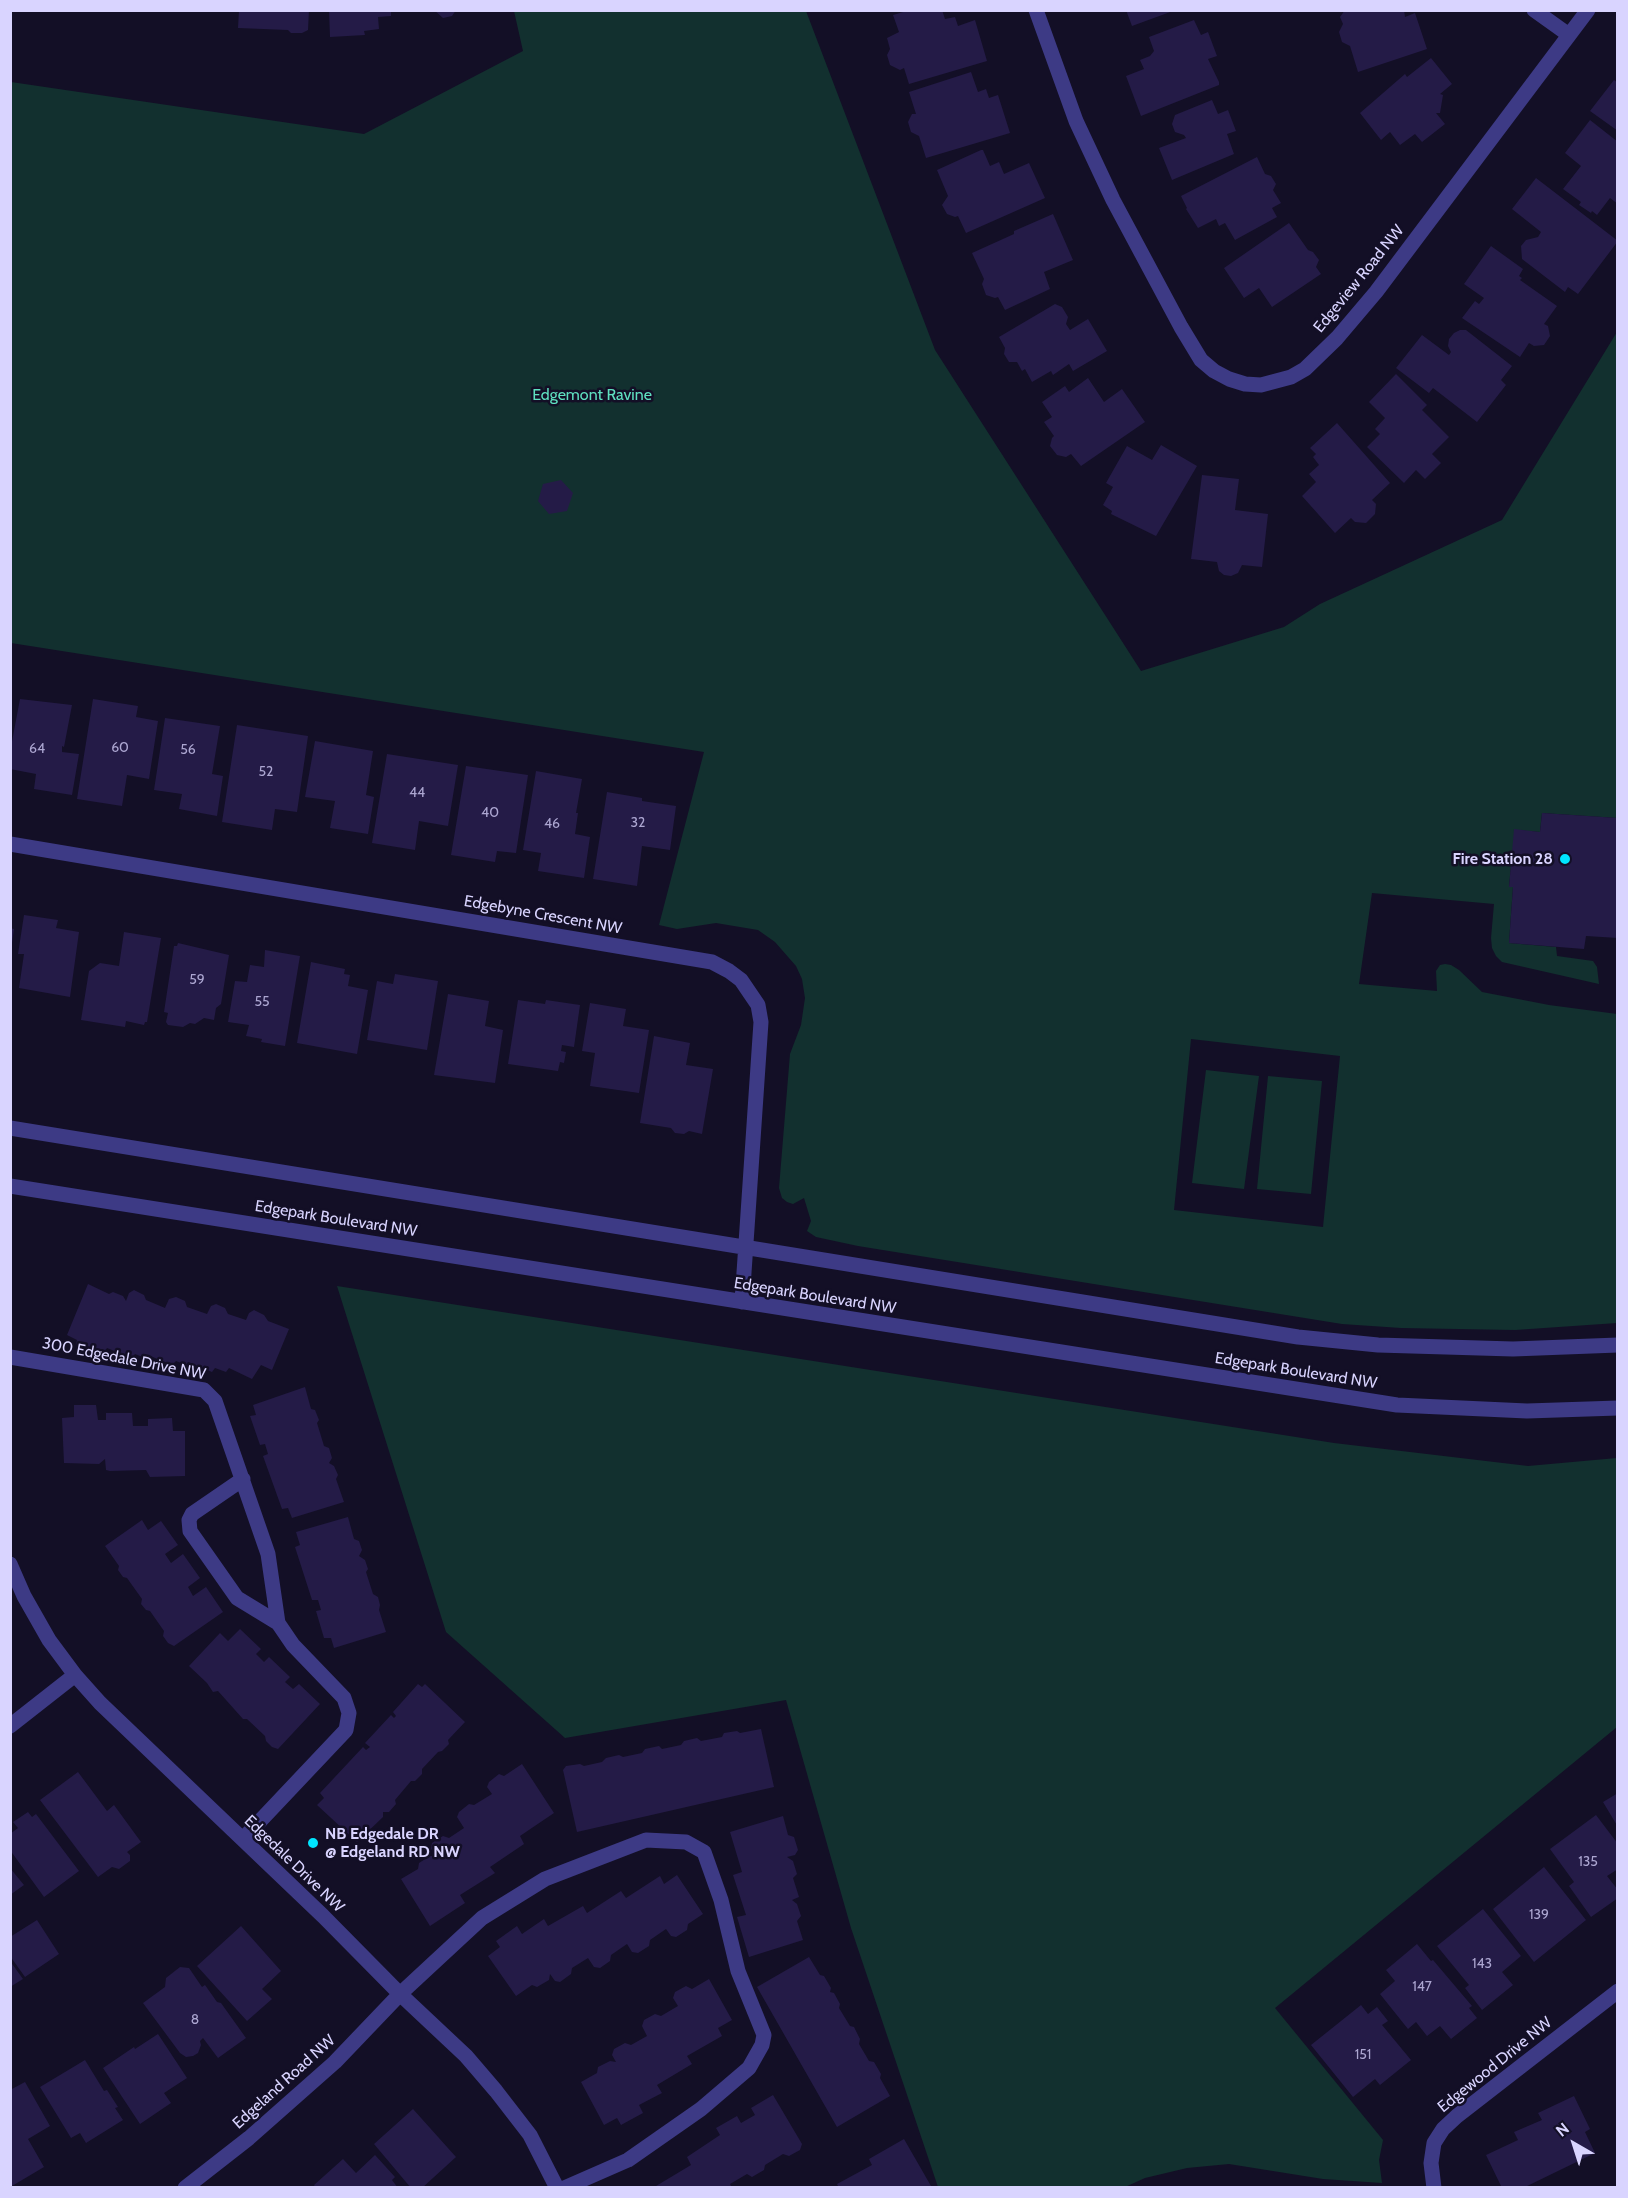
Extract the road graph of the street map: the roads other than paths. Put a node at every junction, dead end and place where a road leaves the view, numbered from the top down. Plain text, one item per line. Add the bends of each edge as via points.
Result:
1 (1036, 10) edge
2 (1534, 10) edge
3 (1588, 10) edge
4 (1569, 35) junction
5 (10, 844) edge
6 (11, 1132) edge
7 (10, 1186) edge
8 (747, 1248) junction
9 (742, 1302) junction
10 (1617, 1345) edge
11 (10, 1357) edge
12 (1617, 1408) edge
13 (243, 1479) junction
14 (10, 1564) edge
15 (278, 1623) junction
16 (75, 1675) junction
17 (10, 1726) edge
18 (243, 1839) junction
19 (1617, 1991) edge
20 (400, 1994) junction
21 (185, 2187) edge
22 (557, 2187) edge
23 (564, 2187) edge
24 (1434, 2187) edge

1 - 4 street, Edgeview Road NW via 1076,121 1181,327 1201,360 1214,371 1237,382 1261,385 1305,369 1337,338 1376,292
2 - 4 street
3 - 4 street, Edgeview Road NW
5 - 8 street, Edgebyne Crescent NW via 712,962 729,971 741,980 758,1005 761,1022
6 - 8 street
7 - 9 street, Edgepark Boulevard NW
8 - 9 street, Edgebyne Crescent NW
8 - 10 street via 1298,1336 1378,1345 1513,1349
9 - 12 street, Edgepark Boulevard NW via 1397,1405 1527,1411
11 - 13 street, 300 Edgedale Drive NW via 208,1392 215,1401
13 - 15 street, 300 Edgedale Drive NW via 268,1554
13 - 15 street, 300 Edgedale Drive NW via 192,1514 190,1531 237,1598
14 - 16 street, Edgedale Drive NW via 49,1640
15 - 18 street, 300 Edgedale Drive NW via 293,1645 344,1698 348,1721 346,1730
16 - 17 street
16 - 18 street, Edgedale Drive NW
18 - 20 street, Edgedale Drive NW
19 - 24 street, Edgewood Drive NW via 1443,2129 1434,2143
20 - 21 street, Edgeland Road NW via 335,2062 249,2138
20 - 22 street, Edgedale Drive NW via 466,2056 496,2091 530,2135
20 - 23 street, Edgeland Road NW via 482,1918 545,1879 646,1839 686,1842 704,1852 721,1900 738,1971 764,2035 762,2045 749,2068 701,2109 628,2160

